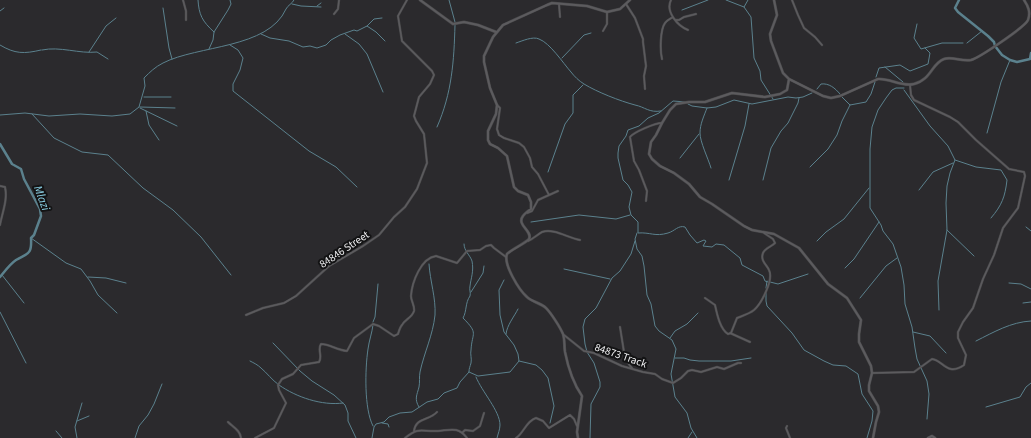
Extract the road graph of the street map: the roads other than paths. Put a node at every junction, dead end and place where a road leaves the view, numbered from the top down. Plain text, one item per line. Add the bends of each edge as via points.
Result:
1 (183, 0) edge
2 (339, 0) edge
3 (407, 0) edge
4 (420, 0) edge
5 (630, 0) edge
6 (671, 0) edge
7 (774, 0) edge
8 (792, 0) edge
9 (1024, 0) edge
10 (559, 4) junction
11 (626, 4) junction
12 (607, 12) junction
13 (334, 14) dead end
14 (696, 14) dead end
15 (560, 17) dead end
16 (673, 17) junction
17 (186, 20) dead end
18 (676, 20) junction
19 (688, 30) dead end
20 (603, 31) dead end
21 (496, 32) junction
22 (822, 45) dead end
23 (662, 59) dead end
24 (789, 79) junction
25 (910, 85) junction
26 (645, 89) dead end
27 (497, 105) junction
28 (662, 123) junction
29 (0, 186) edge
30 (558, 191) dead end
31 (550, 195) junction
32 (646, 201) dead end
33 (527, 213) junction
34 (0, 225) edge
35 (763, 231) junction
36 (580, 240) dead end
37 (526, 241) junction
38 (506, 257) junction
39 (705, 298) dead end
40 (246, 315) dead end
41 (620, 327) dead end
42 (730, 333) junction
43 (563, 334) junction
44 (750, 342) dead end
45 (741, 364) dead end
46 (632, 368) junction
47 (872, 373) junction
48 (437, 412) dead end
49 (484, 413) dead end
50 (228, 422) dead end
51 (787, 426) dead end
52 (578, 428) junction
53 (414, 431) junction
54 (462, 433) junction
55 (259, 436) junction
56 (241, 438) edge
57 (256, 438) edge
58 (262, 438) edge
59 (404, 438) edge
60 (468, 438) edge
61 (516, 438) edge
62 (578, 438) edge
63 (790, 438) edge
64 (873, 438) edge
65 (928, 438) edge
66 (935, 438) edge

1 - 17 street via 187,12
2 - 13 street via 338,9
3 - 40 street, 84846 Street via 398,16 402,41 434,75 419,97 414,116 424,134 427,159 417,190 406,207 379,235 329,266 296,296 284,303
4 - 21 street via 453,24 464,22
5 - 11 street
6 - 16 street via 669,6
7 - 24 street via 777,15 770,34 771,41 783,73
8 - 22 street via 804,28
9 - 25 street via 1030,13 1024,26 973,60 942,60 923,80
10 - 12 street via 587,6
10 - 15 street
10 - 21 street via 548,5 511,21
11 - 12 street via 620,9
11 - 26 street via 643,38
12 - 20 street via 607,24
14 - 18 street
16 - 18 street
16 - 23 street via 663,28 660,49
18 - 19 street
21 - 27 street via 487,48 484,62
24 - 25 street via 831,98 878,79
24 - 28 street via 787,90 780,94 765,97 732,93 705,102 676,104
25 - 47 street via 914,100 950,116 1009,169 1024,172 1026,176 1018,208 1003,228 973,308 959,327 958,338 966,356 964,365 956,369 947,368 932,359 914,372
27 - 31 street via 500,108 497,129 499,135 524,147 532,167
27 - 33 street via 488,131 488,140 507,156 514,187 528,195 530,209
28 - 32 street via 651,125 630,137 634,161 647,191
28 - 35 street via 649,151 656,163 690,184 700,197 744,226
29 - 34 street via 5,187 6,191
30 - 31 street
31 - 33 street via 538,200 532,211
33 - 37 street via 522,220 530,236
35 - 42 street via 775,242 763,254 770,274 768,288 754,310 737,318
35 - 47 street via 799,248 828,284 848,298 861,320 859,342 870,362
36 - 37 street via 550,231
37 - 38 street
38 - 43 street via 510,272 525,296 546,307
38 - 55 street via 491,245 480,250 467,251 457,264 436,256 426,260 412,286 414,312 402,323 398,334 396,336 373,324 354,338 346,350 321,344 319,362 301,365 279,383 279,390 286,401 285,407 274,429
39 - 42 street via 715,305 724,332
41 - 46 street via 624,352
42 - 44 street
43 - 46 street, 84873 Track via 584,350
43 - 52 street via 565,352 576,387 582,396
45 - 46 street, 84873 Track via 724,369 717,367 701,372 688,371 673,383 655,374
47 - 64 street via 869,391 879,412
48 - 53 street via 419,421
49 - 54 street via 480,426 473,432 465,430
50 - 56 street via 240,433
51 - 63 street
52 - 61 street via 570,415 548,428 536,418 530,421
52 - 62 street
53 - 54 street via 454,429
53 - 59 street
54 - 60 street
55 - 57 street
55 - 58 street
65 - 66 street

